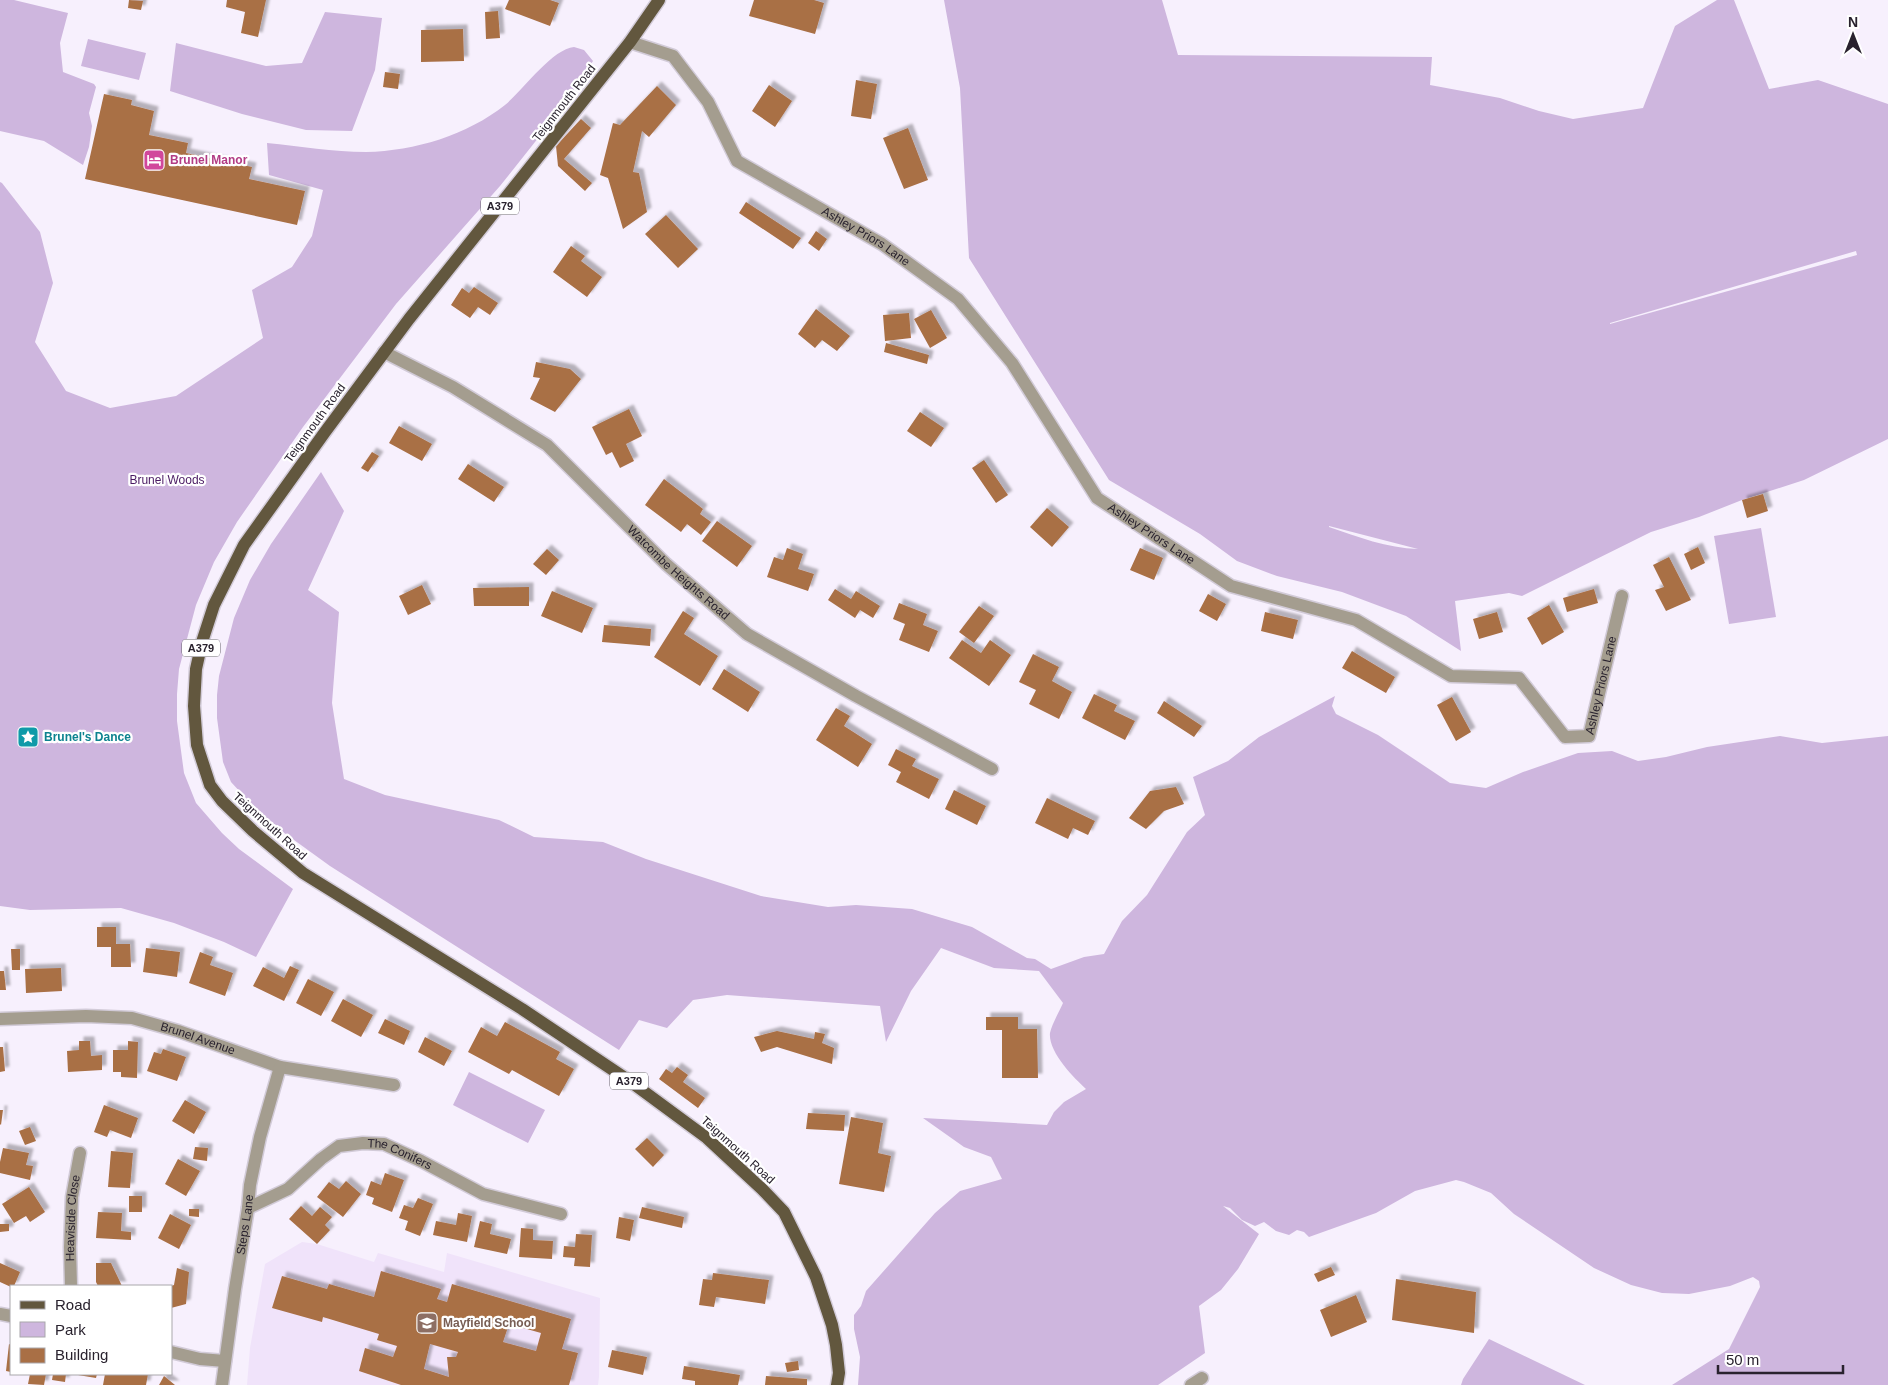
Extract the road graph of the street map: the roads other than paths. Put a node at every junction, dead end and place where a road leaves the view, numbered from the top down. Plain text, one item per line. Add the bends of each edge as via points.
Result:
1 (659, 0) edge
2 (630, 42) junction
3 (384, 352) junction
4 (1622, 596) dead end
5 (992, 769) dead end
6 (0, 1019) edge
7 (280, 1067) junction
8 (394, 1085) dead end
9 (80, 1153) dead end
10 (248, 1208) junction
11 (561, 1214) dead end
12 (72, 1285) edge
13 (172, 1352) edge
14 (225, 1361) junction
15 (1202, 1378) dead end
16 (222, 1385) edge
17 (837, 1385) edge
18 (1190, 1385) edge

1 - 2 main road, Teignmouth Road / A379
2 - 3 main road, Teignmouth Road / A379
2 - 4 street, Ashley Priors Lane via 673,56 708,102 737,161 882,244 958,299 1012,363 1097,498 1231,586 1356,620 1451,676 1519,678 1565,737 1588,736
3 - 5 street, Watcombe Heights Road via 454,387 547,445 666,564 747,634
3 - 17 main road, Teignmouth Road / A379 via 244,544 214,605 196,669 194,706 197,745 210,785 234,813 303,873 631,1082 707,1138 762,1189 784,1212 816,1277 836,1345
6 - 7 street, Brunel Avenue via 132,1018
7 - 8 street, Brunel Avenue
7 - 10 street, Steps Lane via 260,1137
9 - 12 street, Heaviside Close via 72,1197
10 - 11 street, The Conifers via 288,1189 340,1146 364,1142 384,1144 483,1194
10 - 14 street, Steps Lane
13 - 14 street
14 - 16 street, Steps Lane
15 - 18 street

